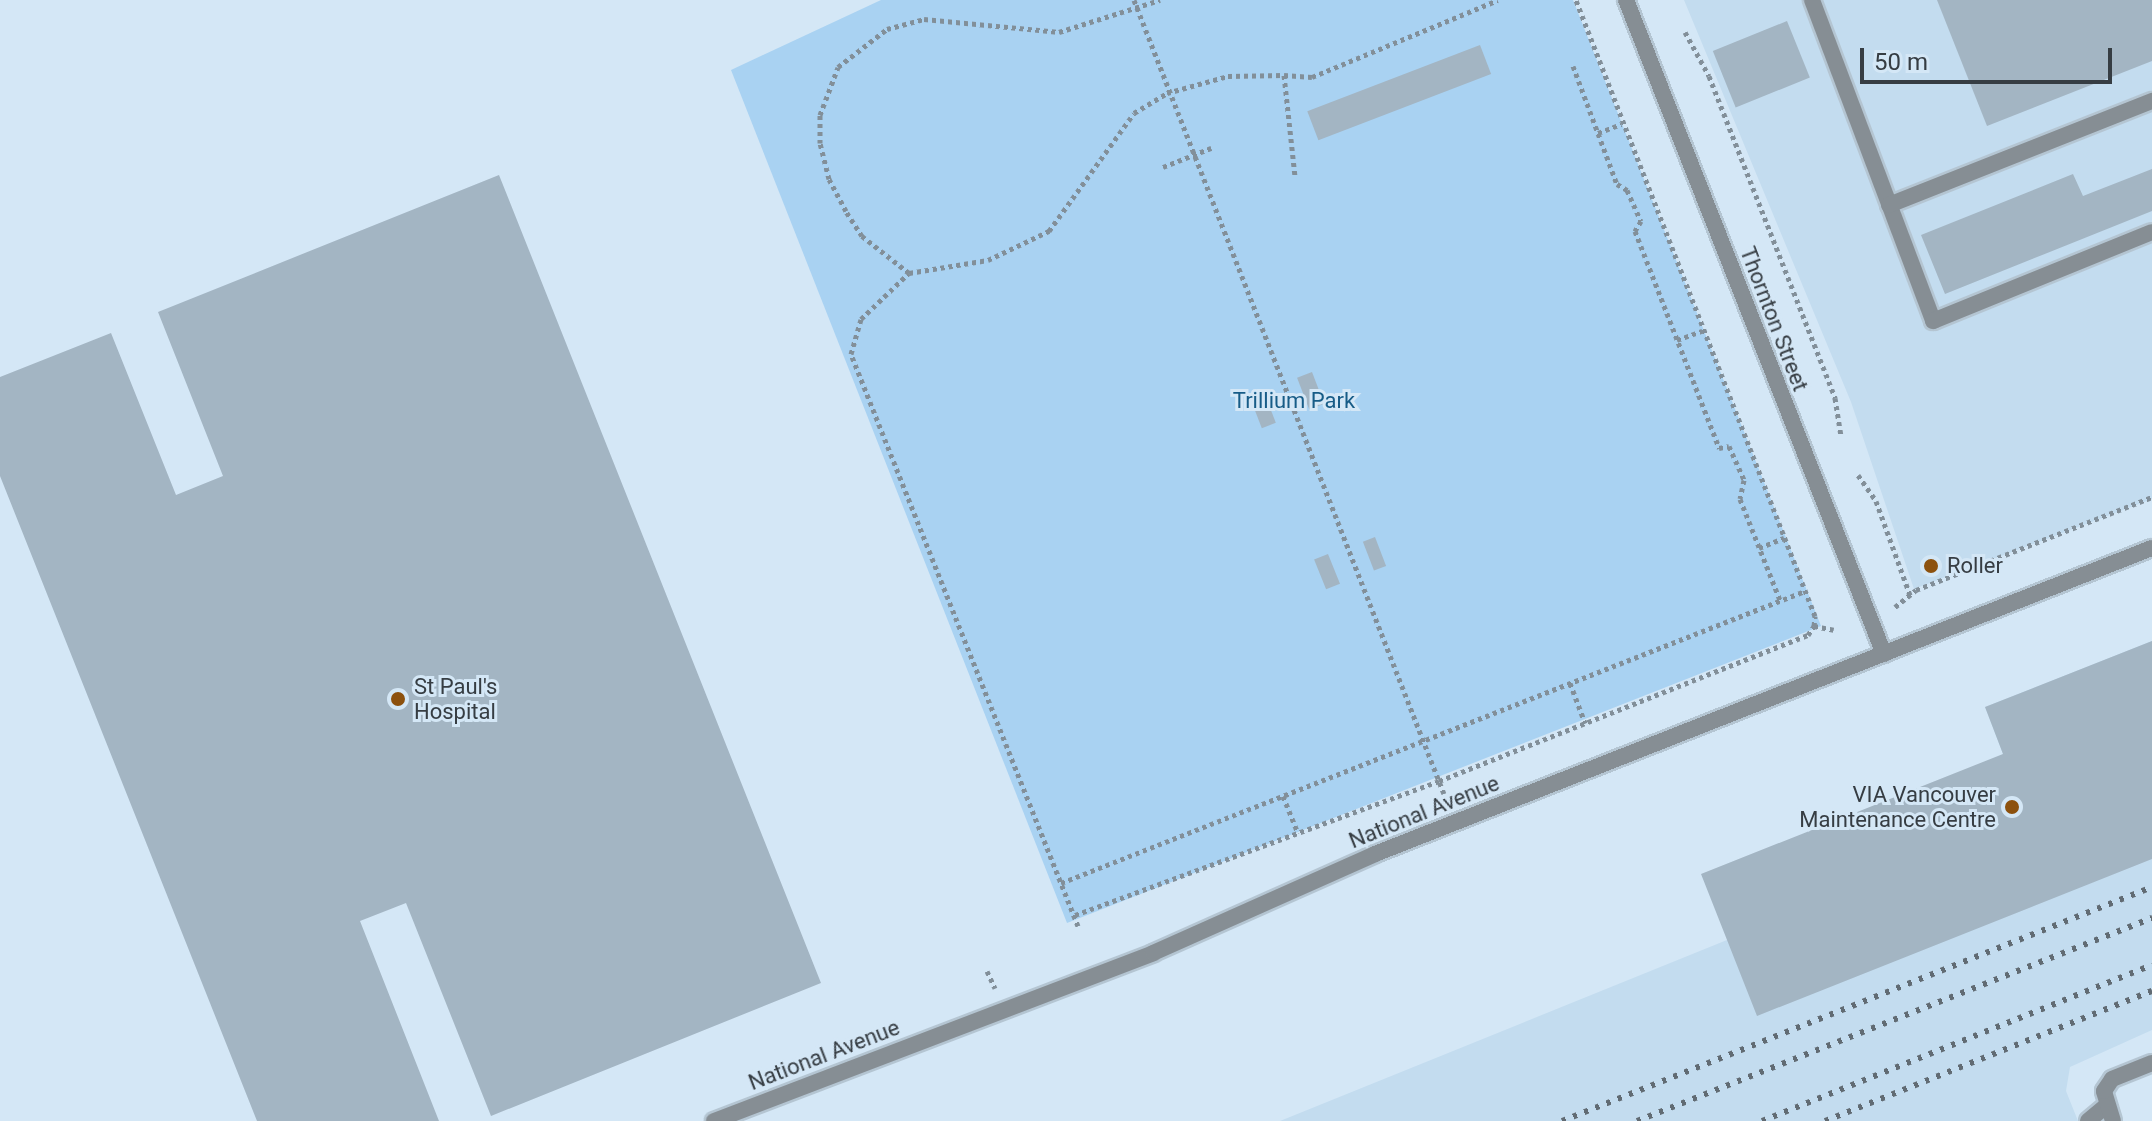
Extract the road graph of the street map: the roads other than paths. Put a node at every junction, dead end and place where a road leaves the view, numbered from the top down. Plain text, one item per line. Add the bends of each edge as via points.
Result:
1 (1626, 0) edge
2 (1812, 0) edge
3 (2152, 101) edge
4 (1889, 205) junction
5 (2152, 232) edge
6 (2152, 548) edge
7 (1884, 654) junction
8 (2152, 1063) edge
9 (2105, 1098) junction
10 (714, 1121) edge
11 (2088, 1121) edge
12 (2113, 1121) edge

1 - 7 street, Thornton Street
2 - 4 street
3 - 4 street
4 - 5 street via 1933,321
6 - 7 street, National Avenue
7 - 10 street, National Avenue via 1375,854 1153,953
8 - 9 street via 2112,1079
9 - 11 street
9 - 12 street

